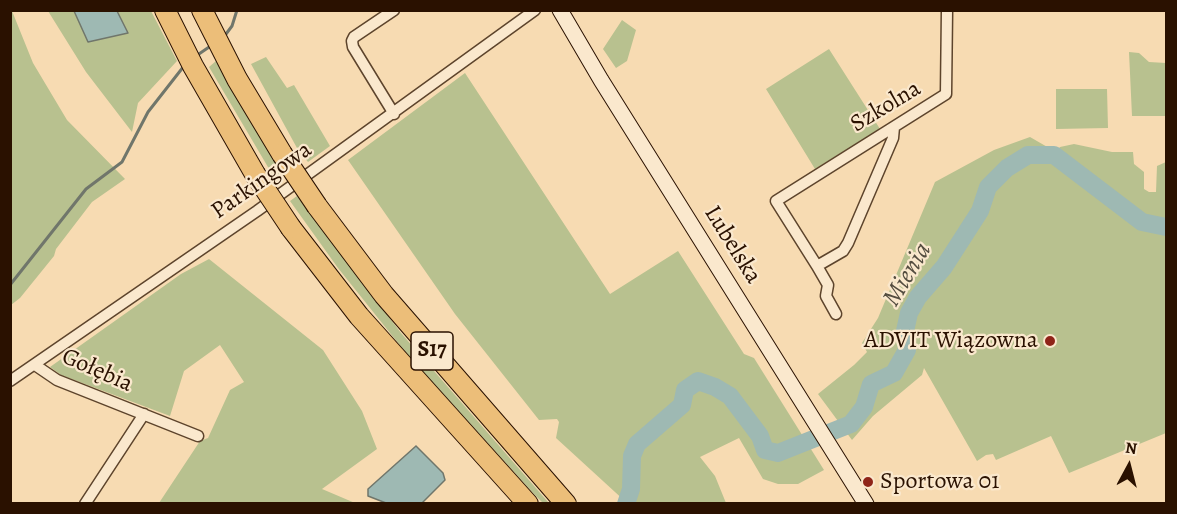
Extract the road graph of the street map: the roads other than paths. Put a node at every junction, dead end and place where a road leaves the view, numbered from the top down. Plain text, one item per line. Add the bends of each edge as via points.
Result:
1 (165, 10) edge
2 (394, 10) edge
3 (535, 10) edge
4 (560, 10) edge
5 (947, 10) edge
6 (205, 17) edge
7 (394, 114) junction
8 (894, 127) junction
9 (817, 266) junction
10 (836, 314) dead end
11 (35, 364) junction
12 (10, 381) edge
13 (144, 414) junction
14 (198, 436) dead end
15 (560, 497) edge
16 (86, 504) edge
17 (528, 504) edge
18 (866, 504) edge

1 - 17 highway, S17, bridge via 212,100 291,228 359,316
2 - 7 street via 352,41
3 - 7 street, Parkingowa
4 - 18 main road, Lubelska
5 - 8 street, Szkolna via 948,90
6 - 15 highway, S17, bridge via 237,79 316,206 384,295
7 - 11 street, Parkingowa
8 - 9 street via 893,138 848,243 843,251
8 - 9 street, Szkolna via 776,201
9 - 10 street via 828,285 826,296
11 - 12 street, Parkingowa
11 - 13 street, Gołębia via 57,380
13 - 14 street, Gołębia
13 - 16 street, Gołębia

